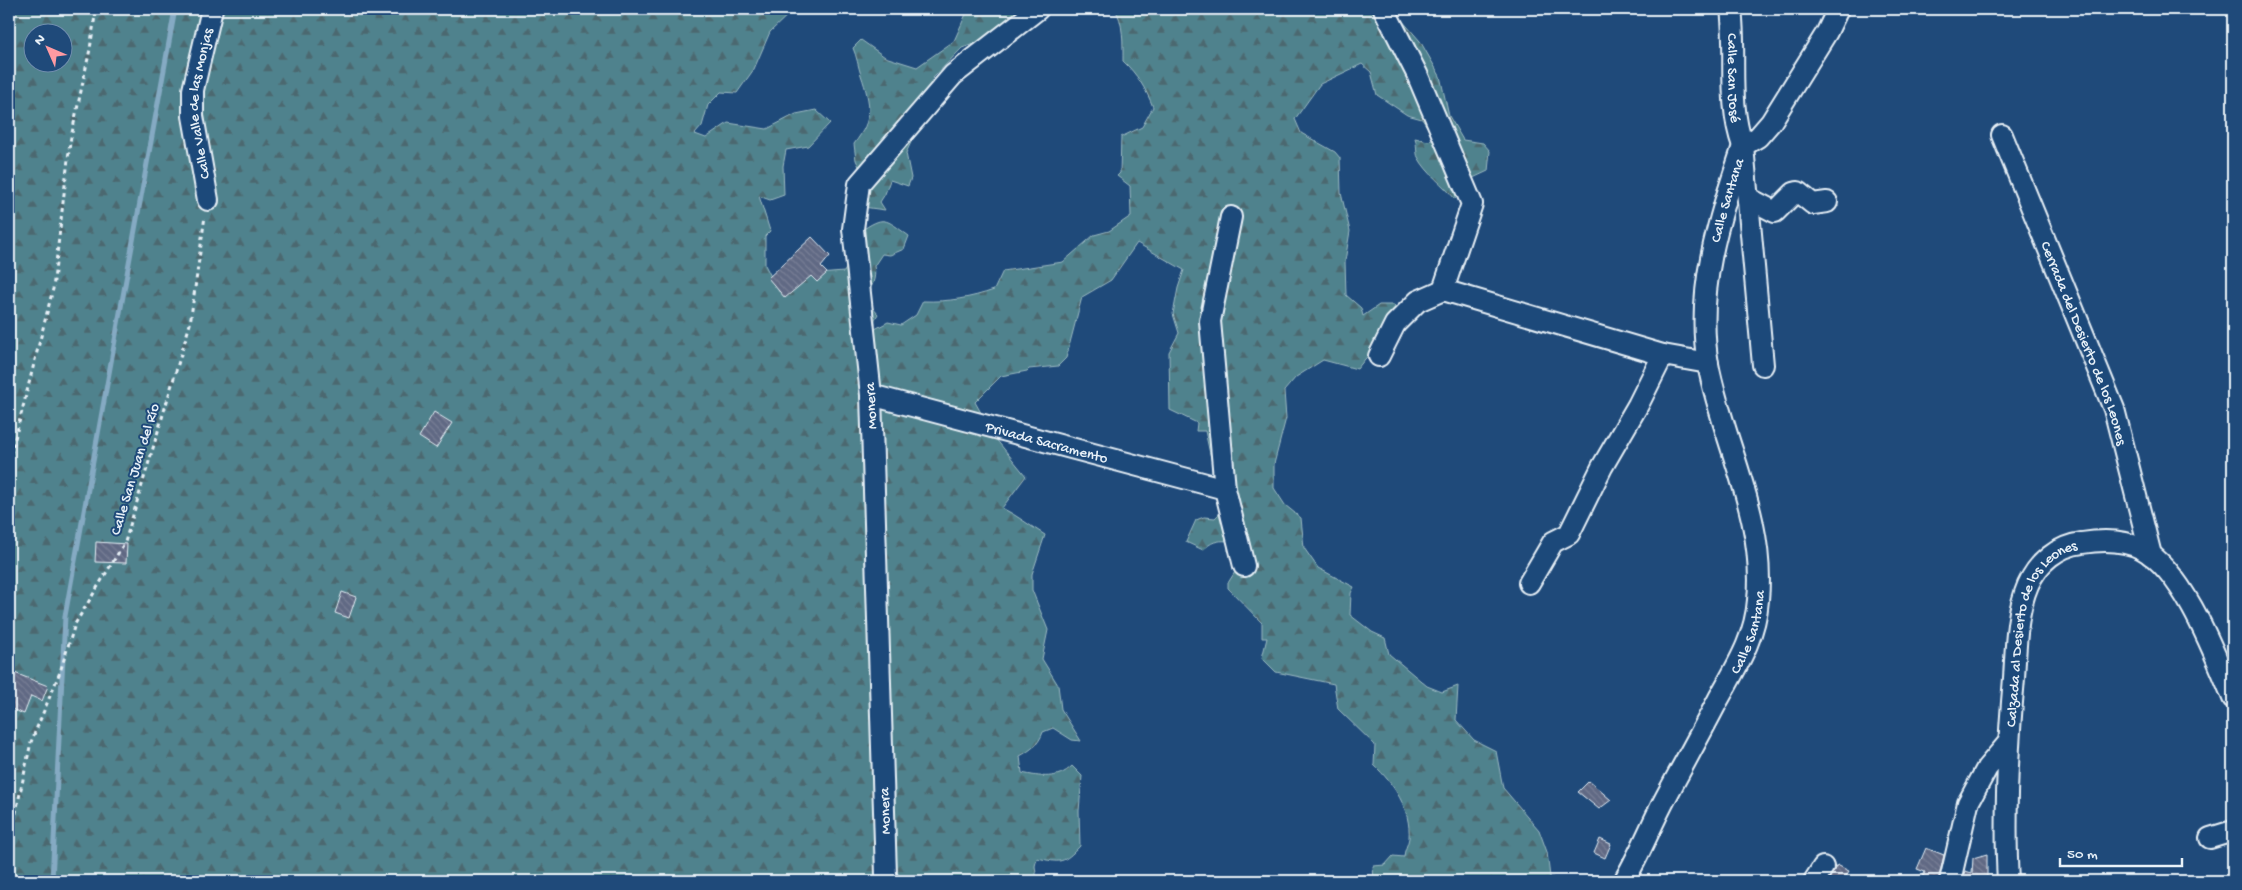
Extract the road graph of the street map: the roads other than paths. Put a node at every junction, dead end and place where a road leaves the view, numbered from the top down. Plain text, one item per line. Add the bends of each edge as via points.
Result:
1 (212, 9) edge
2 (1038, 9) edge
3 (1384, 9) edge
4 (1731, 9) edge
5 (1838, 9) edge
6 (2002, 135) dead end
7 (1743, 146) junction
8 (1748, 198) junction
9 (208, 200) road end
10 (1827, 202) dead end
11 (1231, 217) dead end
12 (1443, 290) junction
13 (1663, 355) junction
14 (1379, 356) dead end
15 (1708, 363) junction
16 (1763, 365) dead end
17 (871, 395) junction
18 (1225, 488) junction
19 (2151, 555) junction
20 (1244, 566) dead end
21 (1529, 583) dead end
22 (2233, 698) edge
23 (2008, 742) junction
24 (2233, 831) edge
25 (2210, 838) dead end
26 (888, 881) edge
27 (1624, 881) edge
28 (1950, 881) edge
29 (2008, 881) edge

1 - 9 street, Calle Valle de las Monjas via 193,90 193,116
2 - 17 street, Monera via 953,75 858,184 853,229
3 - 12 street via 1417,74 1472,204
4 - 7 street, Calle San José via 1733,94 1736,127
5 - 7 street, Calle Santana via 1771,122 1758,137
6 - 19 street, Cerrada del Desierto de los Leones via 2114,409
7 - 8 street, Calle San José
7 - 15 street, Calle Santana via 1720,217 1704,299
8 - 10 street via 1775,212 1798,192 1813,204
8 - 16 street, Calle San José
11 - 18 street via 1210,321
12 - 13 street
12 - 14 street via 1418,301 1394,324
13 - 15 street
13 - 21 street via 1569,534 1553,542
15 - 27 street, Calle Santana via 1750,504 1760,562 1758,600 1751,639
17 - 18 street, Privada Sacramento
17 - 26 street, Monera
18 - 20 street
19 - 22 street, Calzada al Desierto de los Leones via 2184,593
19 - 23 street, Calzada al Desierto de los Leones via 2121,542 2090,542 2059,550 2045,560 2028,584 2021,611
23 - 28 street via 1987,768 1968,803
23 - 29 street, Calzada al Desierto de los Leones
24 - 25 street

